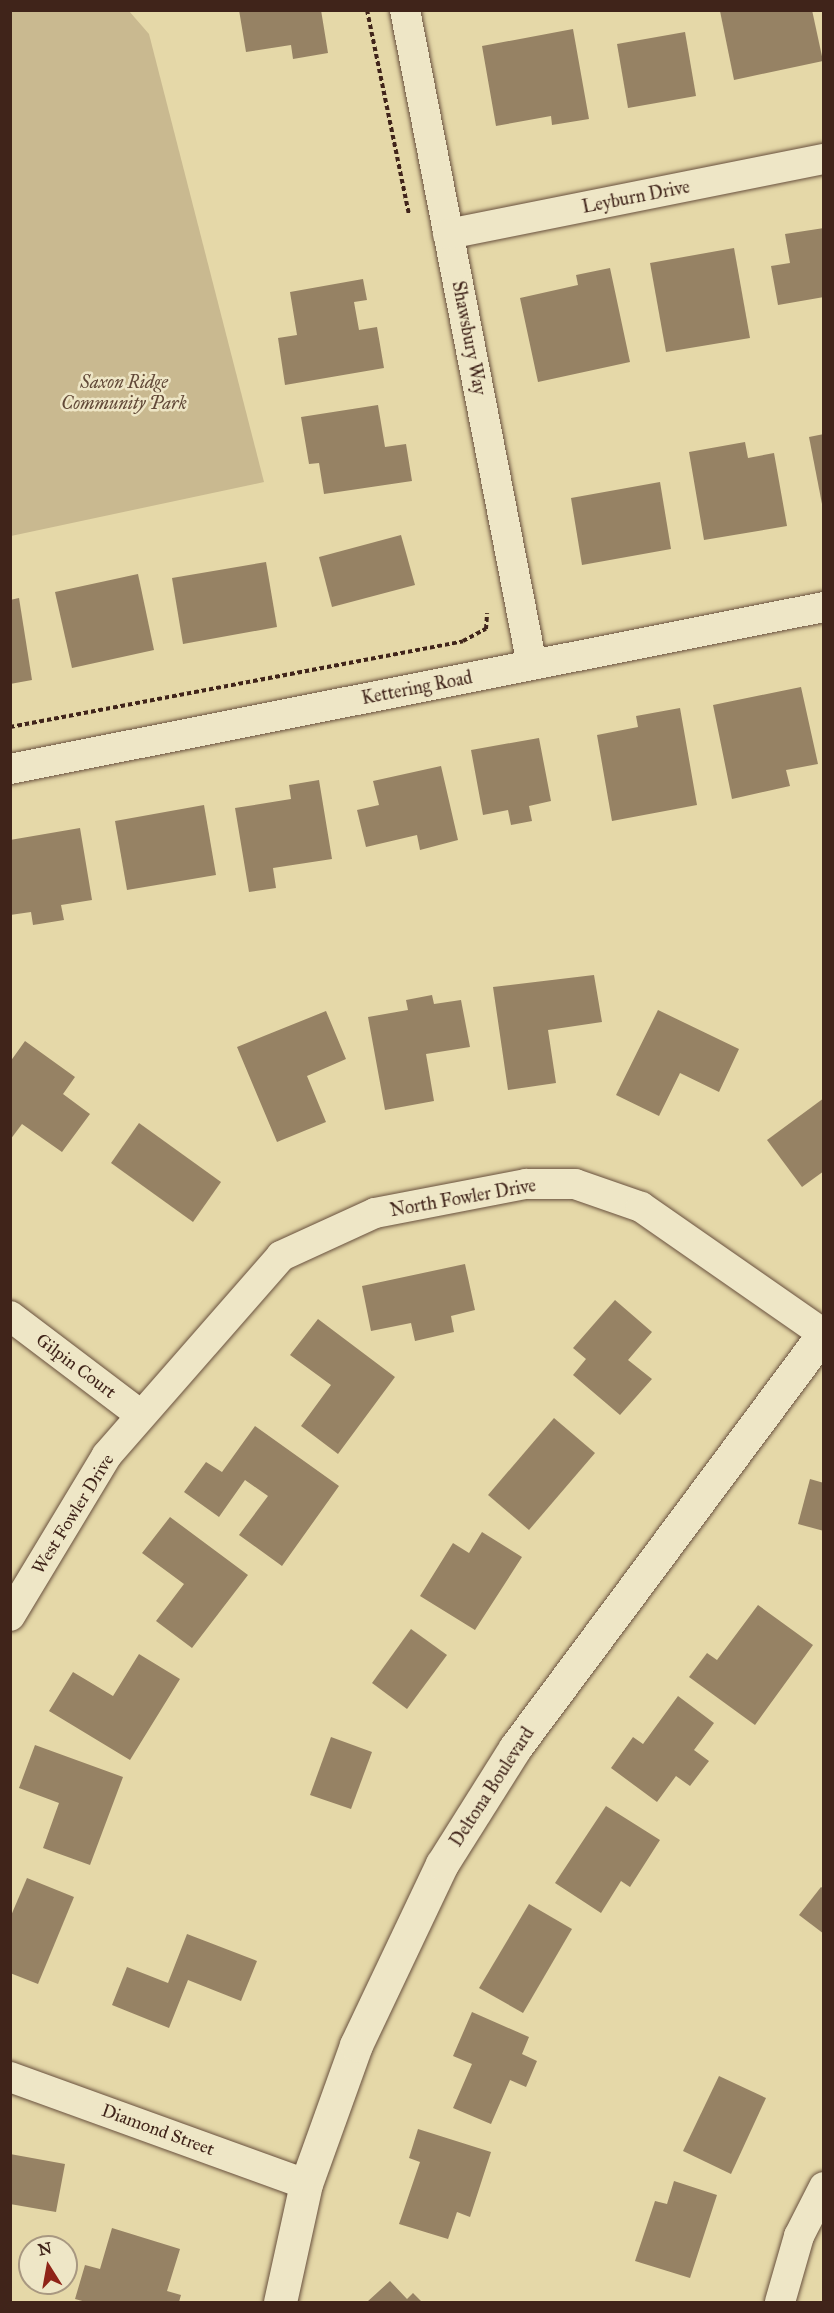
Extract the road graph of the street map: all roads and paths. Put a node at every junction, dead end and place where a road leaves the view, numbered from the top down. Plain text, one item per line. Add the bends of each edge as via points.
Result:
1 (367, 10) edge
2 (405, 10) edge
3 (824, 159) edge
4 (411, 221) dead end
5 (448, 234) junction
6 (485, 602) dead end
7 (824, 607) edge
8 (532, 665) junction
9 (10, 728) edge
10 (10, 769) edge
11 (10, 1316) edge
12 (823, 1334) edge
13 (141, 1415) junction
14 (10, 1616) edge
15 (10, 2077) edge
16 (306, 2184) junction
17 (824, 2187) edge
18 (280, 2302) edge
19 (780, 2302) edge

1 - 4 path
2 - 5 street, Shawsbury Way
3 - 5 street, Leyburn Drive
5 - 8 street, Shawsbury Way
6 - 9 path via 486,629 463,641
7 - 8 street, Kettering Road
8 - 10 street, Kettering Road
11 - 13 street, Gilpin Court
12 - 13 street, North Fowler Drive via 641,1207 575,1184 526,1184 375,1213 281,1256
12 - 16 street, Deltona Boulevard via 515,1748 442,1864 356,2045
13 - 14 street, West Fowler Drive via 107,1455
15 - 16 street, Diamond Street
16 - 18 street, Deltona Boulevard
17 - 19 street via 799,2236

